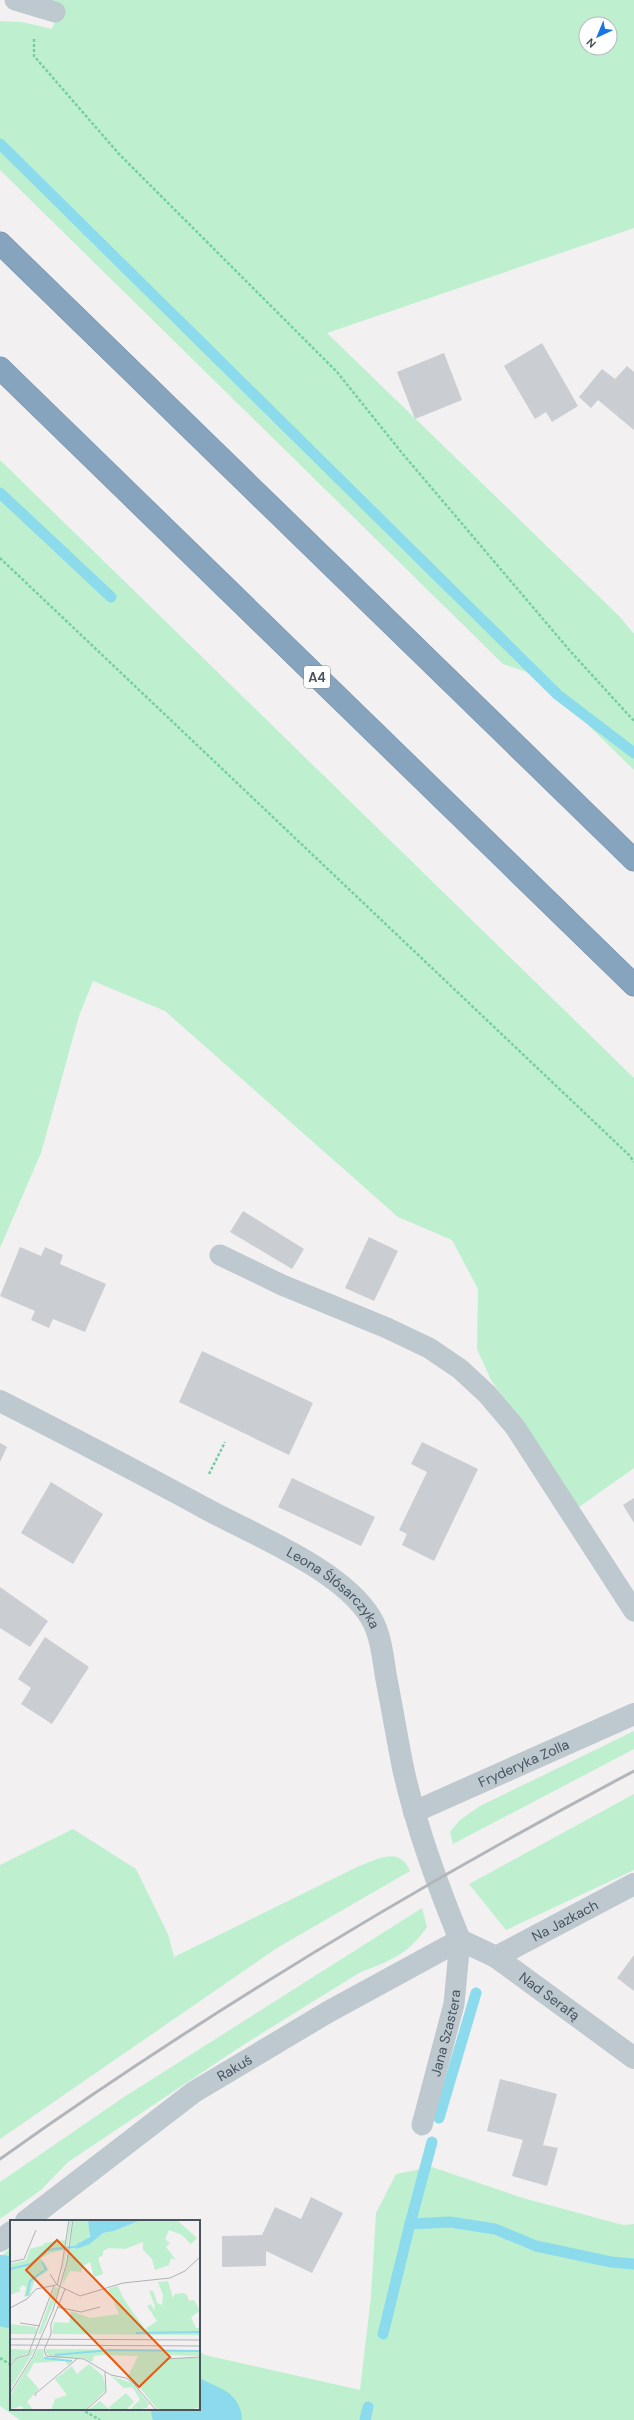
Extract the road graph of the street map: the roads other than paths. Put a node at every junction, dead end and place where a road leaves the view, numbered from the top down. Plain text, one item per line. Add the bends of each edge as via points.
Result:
1 (25, 3) edge
2 (55, 12) dead end
3 (0, 243) edge
4 (0, 368) edge
5 (634, 860) edge
6 (634, 985) edge
7 (220, 1256) dead end
8 (0, 1401) edge
9 (634, 1611) edge
10 (634, 1714) edge
11 (414, 1812) junction
12 (634, 1884) edge
13 (460, 1940) junction
14 (496, 1957) junction
15 (634, 2058) edge
16 (422, 2124) dead end
17 (27, 2220) edge
18 (10, 2233) edge
19 (0, 2241) edge

1 - 2 lane
3 - 5 highway
4 - 6 highway, A4
7 - 9 lane via 429,1348 488,1394 515,1427
8 - 11 street, Leona Ślósarczyka via 300,1559 333,1578 357,1599 371,1619 380,1644 403,1768
10 - 11 street, Fryderyka Zolla
11 - 13 street, Leona Ślósarczyka via 442,1896
12 - 14 street, Na Jazkach
13 - 14 street, Nad Serafą
13 - 16 lane, Jana Szastera via 454,2004
13 - 17 street, Rakuś via 328,2012 194,2092
14 - 15 street, Nad Serafą
18 - 19 street

